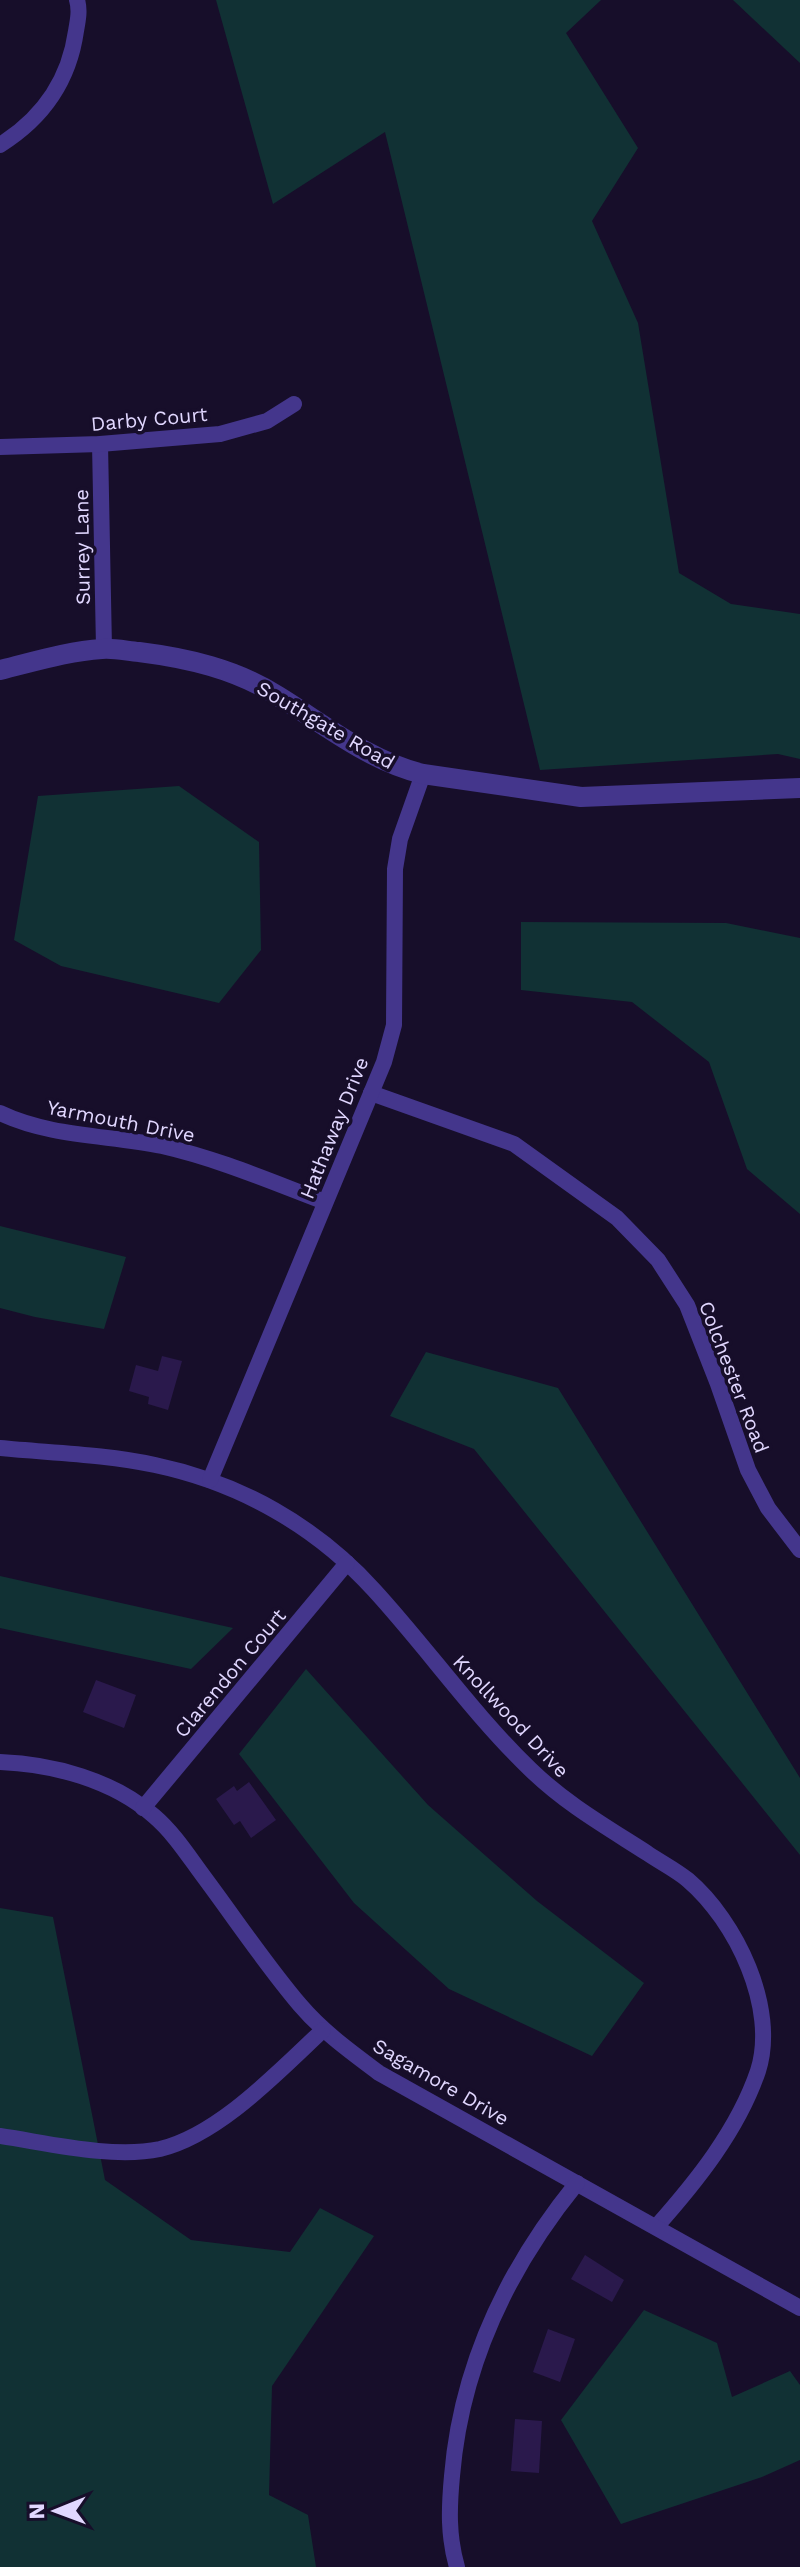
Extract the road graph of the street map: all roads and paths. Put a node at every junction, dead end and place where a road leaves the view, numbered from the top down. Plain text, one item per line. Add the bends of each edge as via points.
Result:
1 (77, 0) edge
2 (0, 145) edge
3 (294, 404) dead end
4 (100, 444) junction
5 (0, 447) edge
6 (104, 648) junction
7 (0, 670) edge
8 (423, 774) junction
9 (800, 788) edge
10 (371, 1093) junction
11 (0, 1113) edge
12 (325, 1202) junction
13 (0, 1448) edge
14 (210, 1480) junction
15 (800, 1550) edge
16 (347, 1563) junction
17 (0, 1762) edge
18 (143, 1808) junction
19 (323, 2030) junction
20 (0, 2136) edge
21 (577, 2183) junction
22 (656, 2227) junction
23 (800, 2308) edge
24 (457, 2567) edge

1 - 2 street via 74,49 59,87 30,123
3 - 4 street, Darby Court via 267,421 220,434
4 - 5 street, Darby Court
4 - 6 street, Surrey Lane
6 - 7 street, Southgate Road
6 - 8 street, Southgate Road via 175,656 226,670 275,694 345,741
8 - 9 street, Southgate Road via 581,797
8 - 10 street, Hathaway Drive via 395,869 394,1025
10 - 12 street, Hathaway Drive
10 - 15 street, Colchester Road via 514,1144 617,1218 658,1260 687,1305 748,1470
11 - 12 street, Yarmouth Drive via 39,1127 207,1158
12 - 14 street, Hathaway Drive
13 - 14 street, Knollwood Drive via 153,1465
14 - 16 street, Knollwood Drive via 270,1507
16 - 18 street, Clarendon Court
16 - 22 street, Knollwood Drive via 518,1758 558,1796 686,1878 716,1908 739,1944 759,2005 758,2069 716,2153
17 - 18 street, Sagamore Drive via 69,1772
18 - 19 street, Sagamore Drive via 180,1844
19 - 20 street via 211,2127 161,2149 118,2152
19 - 21 street, Sagamore Drive via 379,2073
21 - 22 street, Sagamore Drive
21 - 24 street via 525,2254 479,2350 454,2454 449,2523
22 - 23 street, Sagamore Drive

